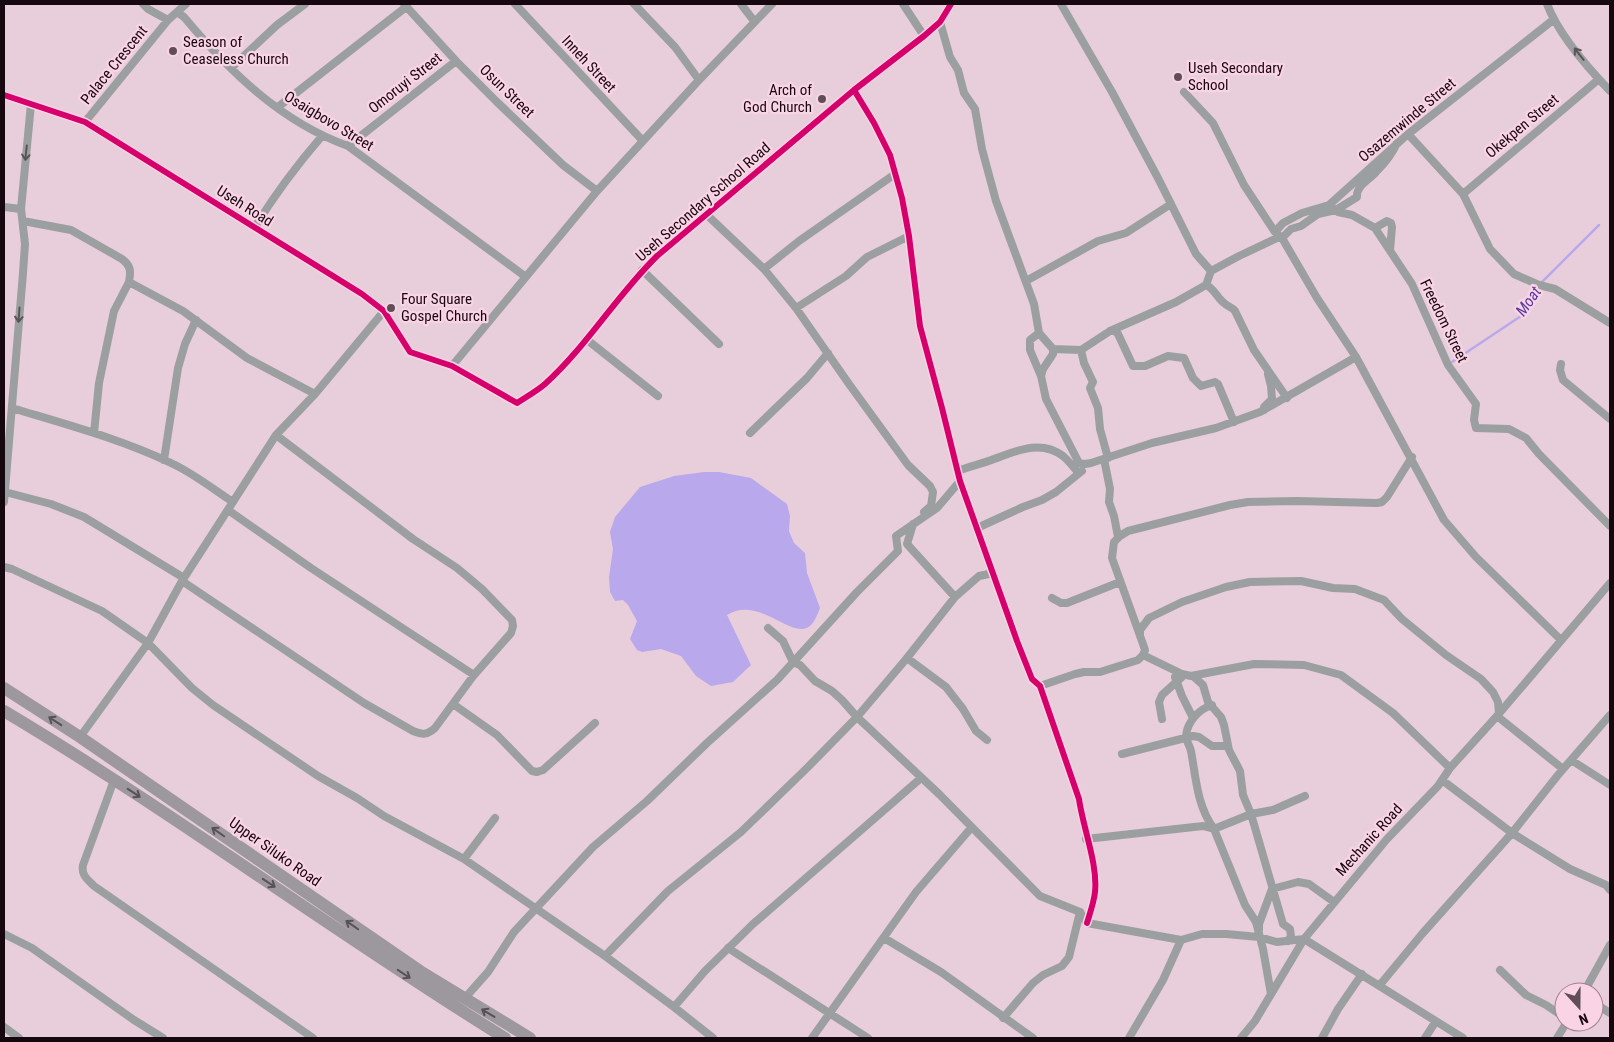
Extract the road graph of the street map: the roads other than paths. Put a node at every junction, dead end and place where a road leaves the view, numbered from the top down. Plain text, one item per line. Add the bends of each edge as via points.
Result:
1 (143, 4) edge
2 (186, 4) edge
3 (305, 4) edge
4 (516, 4) edge
5 (634, 4) edge
6 (741, 4) edge
7 (772, 4) edge
8 (903, 4) edge
9 (949, 4) edge
10 (1061, 4) edge
11 (1547, 4) edge
12 (405, 5) edge
13 (177, 12) junction
14 (168, 20) junction
15 (1554, 20) junction
16 (754, 21) junction
17 (940, 22) junction
18 (924, 36) junction
19 (456, 61) junction
20 (231, 68) junction
21 (1599, 79) junction
22 (699, 80) junction
23 (854, 90) junction
24 (1610, 91) edge
25 (1184, 92) dead end
26 (4, 95) edge
27 (31, 104) junction
28 (278, 107) junction
29 (85, 122) junction
30 (1408, 134) junction
31 (322, 136) junction
32 (643, 141) junction
33 (1397, 143) junction
34 (348, 146) junction
35 (895, 174) junction
36 (598, 191) junction
37 (1164, 191) junction
38 (1463, 194) junction
39 (1171, 204) junction
40 (1329, 205) junction
41 (4, 207) edge
42 (21, 208) junction
43 (1336, 210) junction
44 (706, 214) junction
45 (1151, 217) junction
46 (23, 221) junction
47 (255, 227) junction
48 (1375, 228) junction
49 (1275, 232) junction
50 (909, 236) junction
51 (1282, 238) junction
52 (1390, 250) junction
53 (764, 269) junction
54 (642, 270) junction
55 (1212, 271) junction
56 (526, 277) junction
57 (1026, 281) junction
58 (129, 282) junction
59 (1206, 284) junction
60 (796, 308) junction
61 (384, 311) junction
62 (196, 320) junction
63 (1610, 323) edge
64 (1110, 331) junction
65 (1039, 332) junction
66 (586, 338) junction
67 (719, 344) dead end
68 (1053, 349) junction
69 (1081, 350) junction
70 (828, 353) junction
71 (1356, 357) junction
72 (1561, 364) dead end
73 (452, 366) junction
74 (1266, 368) junction
75 (1041, 376) junction
76 (314, 394) junction
77 (658, 396) dead end
78 (1287, 398) junction
79 (12, 408) junction
80 (1264, 410) junction
81 (1610, 419) edge
82 (1234, 422) junction
83 (750, 433) dead end
84 (94, 434) junction
85 (276, 435) junction
86 (1412, 457) junction
87 (1106, 458) junction
88 (164, 460) junction
89 (1091, 463) junction
90 (958, 471) junction
91 (1079, 473) junction
92 (960, 481) junction
93 (5, 492) edge
94 (4, 502) edge
95 (233, 502) junction
96 (228, 510) junction
97 (914, 524) junction
98 (1610, 526) edge
99 (977, 528) junction
100 (1118, 537) junction
101 (988, 561) junction
102 (4, 567) edge
103 (991, 570) junction
104 (979, 576) junction
105 (183, 580) junction
106 (1120, 582) junction
107 (1610, 583) edge
108 (955, 597) junction
109 (1052, 598) dead end
110 (768, 628) dead end
111 (1140, 636) junction
112 (1561, 640) junction
113 (148, 643) junction
114 (1143, 656) junction
115 (907, 658) junction
116 (793, 662) junction
117 (1174, 670) junction
118 (474, 674) junction
119 (1188, 675) junction
120 (1176, 682) junction
121 (1040, 686) junction
122 (4, 688) edge
123 (453, 704) junction
124 (1212, 705) junction
125 (4, 711) edge
126 (1498, 715) junction
127 (1610, 715) edge
128 (856, 717) junction
129 (1194, 718) junction
130 (1162, 719) dead end
131 (595, 723) dead end
132 (80, 737) junction
133 (1186, 737) junction
134 (987, 740) dead end
135 (1228, 746) junction
136 (1122, 754) dead end
137 (1570, 760) junction
138 (1450, 768) junction
139 (1563, 769) junction
140 (921, 778) junction
141 (114, 780) junction
142 (1442, 780) junction
143 (1610, 785) edge
144 (1305, 796) dead end
145 (1251, 814) junction
146 (495, 818) dead end
147 (971, 828) junction
148 (1214, 829) junction
149 (1512, 833) junction
150 (1086, 839) junction
151 (464, 859) junction
152 (1609, 887) edge
153 (1272, 889) junction
154 (1334, 902) junction
155 (535, 908) junction
156 (1080, 912) junction
157 (1087, 923) junction
158 (4, 934) edge
159 (1259, 937) junction
160 (884, 938) junction
161 (1304, 939) junction
162 (1181, 940) junction
163 (1288, 941) junction
164 (1610, 945) edge
165 (728, 948) junction
166 (605, 956) junction
167 (1500, 970) dead end
168 (1362, 974) junction
169 (1590, 982) edge
170 (1380, 986) junction
171 (1271, 994) junction
172 (464, 999) junction
173 (674, 1006) junction
174 (1554, 1010) edge
175 (829, 1014) junction
176 (1003, 1018) junction
177 (1436, 1021) junction
178 (4, 1027) edge
179 (19, 1038) edge
180 (164, 1038) edge
181 (313, 1038) edge
182 (505, 1038) edge
183 (530, 1038) edge
184 (713, 1038) edge
185 (812, 1038) edge
186 (868, 1038) edge
187 (1033, 1038) edge
188 (1129, 1038) edge
189 (1241, 1038) edge
190 (1322, 1038) edge
191 (1425, 1038) edge
192 (1463, 1038) edge

1 - 14 street
2 - 13 street, Palace Crescent
3 - 20 street via 271,30
4 - 32 street, Inneh Street
5 - 22 street via 675,47
6 - 16 street
7 - 16 street
8 - 18 street
9 - 17 street, Useh Secondary School Road
10 - 37 street
11 - 15 street
12 - 19 street, Osun Street
12 - 28 street
13 - 14 street, Palace Crescent
13 - 20 street, Osaigbovo Street
14 - 29 street, Palace Crescent
21 -> 15 street
15 - 30 street, Osazemwinde Street
16 - 22 street
17 - 18 street, Useh Secondary School Road
17 - 57 street via 964,93 975,109 996,201
18 - 23 street, Useh Secondary School Road
19 - 34 street, Omoruyi Street
19 - 36 street, Osun Street via 563,165
20 - 28 street, Osaigbovo Street via 258,94
21 - 24 street
21 - 38 street, Okekpen Street
22 - 32 street
23 - 35 street via 890,155
23 - 44 street, Useh Secondary School Road
25 - 49 street via 1213,123 1244,185
26 - 27 street, Useh Road
27 - 29 street, Useh Road
27 -> 42 street
28 - 31 street, Osaigbovo Street
29 - 47 street, Useh Road
30 - 33 street, Osazemwinde Street
30 - 38 street
31 - 34 street, Osaigbovo Street
31 - 47 street via 283,183
32 - 36 street
33 - 40 street, Osazemwinde Street
33 - 43 street via 1376,173 1356,192 1357,197
34 - 56 street, Osaigbovo Street
35 - 50 street
35 - 53 street
36 - 56 street
37 - 39 street
37 - 45 street via 1164,198
38 - 63 street via 1490,249 1514,274 1554,289
39 - 45 street
39 - 55 street via 1196,254
40 - 43 street, Freedom Street
40 - 49 street, Osazemwinde Street via 1283,222
41 - 42 street
42 - 46 street
43 - 48 street, Freedom Street
43 - 51 street via 1318,214
44 - 53 street
44 - 54 street, Useh Secondary School Road
45 - 57 street via 1126,233 1098,241
46 - 58 street via 71,230 122,258 131,270
46 -> 79 street via 23,273
47 - 61 street, Useh Road
48 - 52 street, Freedom Street
48 - 52 street via 1387,221 1391,223
49 - 51 street
50 - 60 street via 867,257 846,276
50 - 90 street via 920,326
51 - 55 street
51 - 71 street
52 - 98 street, Freedom Street via 1412,284 1448,365 1476,404 1476,428 1509,429 1526,438
53 - 60 street
54 - 66 street, Useh Secondary School Road
54 - 67 street
55 - 59 street
56 - 73 street
57 - 65 street
58 - 62 street
58 - 84 street via 114,311 99,383
59 - 64 street via 1176,302
59 - 74 street via 1235,311
60 - 70 street
61 - 73 street, Useh Road via 410,352
61 - 76 street
62 - 76 street via 247,358
62 - 88 street via 184,344 178,368
64 - 69 street
64 - 82 street via 1118,334 1133,366 1145,366 1168,356 1184,358 1193,378 1201,386 1218,384
65 - 68 street
65 - 75 street via 1030,340 1030,350
66 - 73 street, Useh Secondary School Road via 545,384 516,403
66 - 77 street
68 - 69 street
68 - 75 street
69 - 87 street via 1092,382 1090,388 1098,408
70 - 83 street
70 - 97 street via 908,464 930,486 933,492 931,506
71 - 78 street
71 - 86 street
72 - 81 street via 1563,380
74 - 78 street
74 - 80 street via 1272,399
75 - 89 street via 1046,399 1079,463
76 - 85 street
78 - 80 street
79 - 84 street
79 - 93 street
80 - 82 street
82 - 87 street
84 - 88 street
85 - 95 street
85 - 118 street via 413,539 457,568 512,620 511,633
86 - 100 street via 1387,498 1377,504 1248,502 1128,531
86 - 112 street via 1444,520 1476,557
87 - 89 street
87 - 100 street via 1109,502
88 - 95 street
89 - 91 street
90 - 91 street via 1014,450 1032,447 1050,449 1063,456
90 - 92 street
91 - 99 street via 1042,500
92 - 97 street via 938,508
92 - 99 street
93 - 94 street
93 - 105 street via 84,517
95 - 96 street
96 - 105 street
96 - 118 street
97 - 108 street via 907,544
97 - 116 street via 896,536 898,551
99 - 101 street
100 - 106 street via 1112,558
101 - 103 street
101 - 104 street
102 - 113 street via 102,611
103 - 104 street via 989,574
103 - 121 street via 1032,680
104 - 108 street
105 - 113 street
105 - 123 street via 364,703 413,731 428,734
106 - 109 street via 1066,603
106 - 111 street
107 - 112 street, Mechanic Road
108 - 115 street
110 - 116 street via 783,641
111 - 114 street via 1145,650
111 - 126 street via 1140,630 1149,618 1182,602 1226,587 1250,582 1301,581 1355,589 1384,600 1402,619 1481,679 1498,702
112 - 126 street, Mechanic Road
113 - 132 street
113 - 151 street via 213,705 318,776
114 - 117 street
114 - 121 street via 1109,670 1084,672
115 - 128 street
115 - 134 street via 946,687 976,731
116 - 128 street via 832,691
116 - 155 street via 647,801 593,847
117 - 119 street
117 - 120 street
118 - 123 street
119 - 120 street
119 - 124 street via 1203,685
119 - 138 street via 1254,664 1304,665 1341,675 1393,713
120 - 129 street
120 - 130 street via 1159,702
121 - 150 street via 1079,799
132 -> 122 main road, Upper Siluko Road
123 - 131 street via 497,735 532,772 543,770
124 - 129 street
124 - 135 street via 1221,717
125 - 141 main road, Upper Siluko Road
126 - 138 street, Mechanic Road
126 - 139 street
127 - 137 street
128 - 140 street
128 - 166 street via 740,832 668,891
129 - 133 street
172 -> 132 main road, Upper Siluko Road
133 - 135 street via 1199,737 1212,746
133 - 136 street
133 - 148 street via 1201,806
135 - 145 street via 1240,771
137 - 139 street
137 - 143 street
138 - 142 street, Mechanic Road
139 - 149 street
140 - 147 street
140 - 165 street
141 - 181 street via 82,870 84,875 94,886
141 -> 182 main road, Upper Siluko Road
142 - 149 street
142 - 154 street, Mechanic Road
144 - 145 street via 1273,810
145 - 148 street
145 - 153 street
146 - 151 street
147 - 156 street via 1040,896
147 - 160 street via 916,892
148 - 150 street via 1203,826
148 - 159 street via 1245,905 1256,922
149 - 152 street via 1570,869
149 - 170 street
150 - 157 street via 1093,864 1095,892
151 - 155 street
153 - 154 street via 1298,882 1309,884
153 - 159 street via 1259,924
153 - 163 street via 1282,924 1290,929
154 - 161 street, Mechanic Road
155 - 166 street
155 - 172 street
156 - 157 street
156 - 176 street via 1069,957 1062,966 1034,983
157 - 162 street
158 - 180 street via 32,948
159 - 162 street via 1202,934
159 - 163 street
159 - 171 street
160 - 175 street
160 - 176 street via 941,972
161 - 163 street
161 - 168 street
161 - 171 street, Mechanic Road
162 - 188 street via 1163,980
164 - 169 street
165 - 173 street
165 - 175 street
166 - 173 street
167 - 174 street via 1526,995
168 - 170 street
168 - 190 street
170 - 177 street
171 - 189 street, Mechanic Road
183 -> 172 main road, Upper Siluko Road
173 - 184 street
175 - 185 street
175 - 186 street
176 - 187 street
177 - 191 street
177 - 192 street
178 - 179 street

